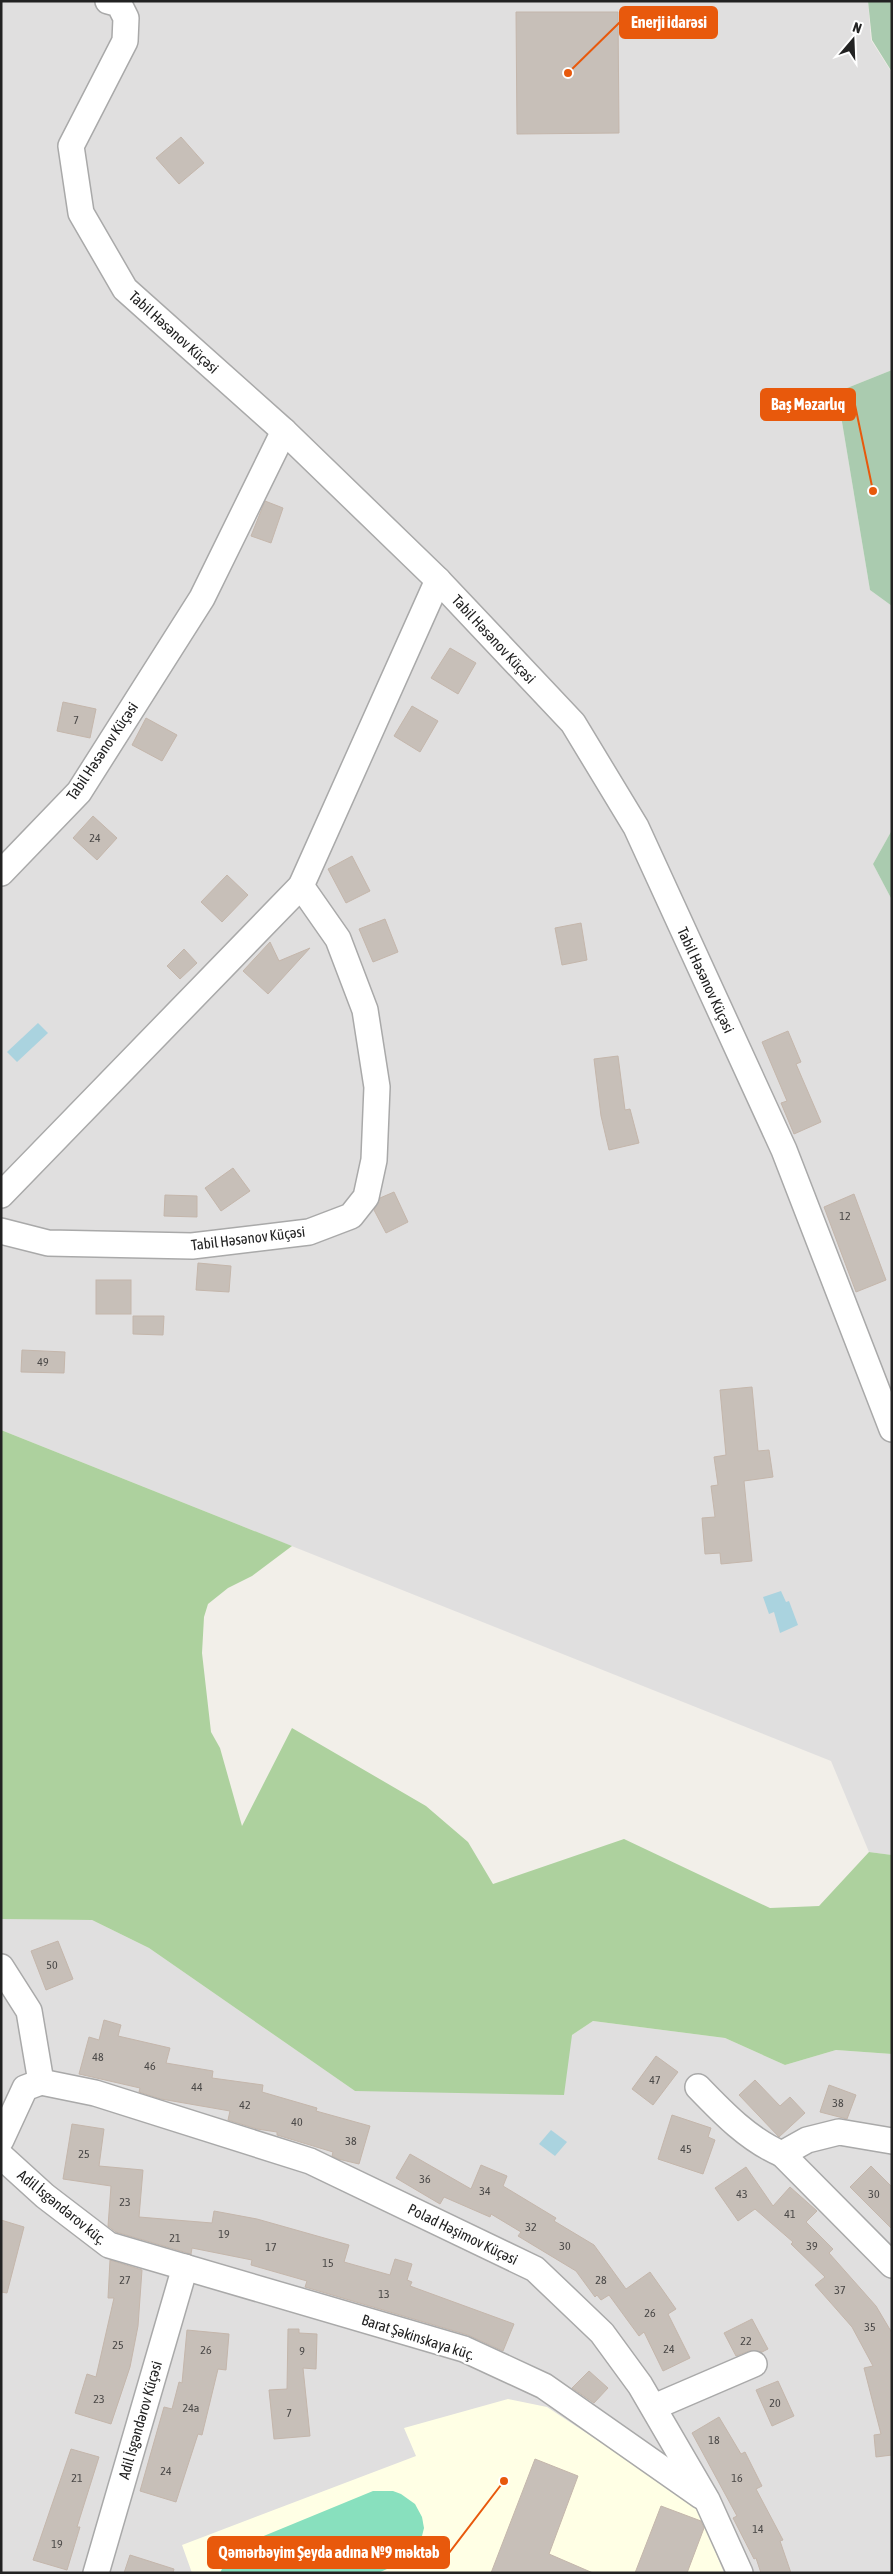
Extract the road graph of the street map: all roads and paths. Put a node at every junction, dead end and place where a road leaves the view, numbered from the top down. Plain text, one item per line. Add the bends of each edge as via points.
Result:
1 (108, 1) edge
2 (284, 430) junction
3 (438, 580) junction
4 (1, 873) edge
5 (301, 886) junction
6 (1, 1195) edge
7 (1, 1231) edge
8 (892, 1429) edge
9 (1, 1967) edge
10 (41, 2082) junction
11 (698, 2087) dead end
12 (1, 2140) edge
13 (892, 2141) edge
14 (782, 2154) junction
15 (1, 2156) edge
16 (892, 2265) edge
17 (185, 2267) junction
18 (754, 2364) dead end
19 (654, 2408) junction
20 (707, 2500) junction
21 (96, 2573) edge
22 (740, 2573) edge

1 - 2 street, Tabil Həsənov Küçəsi via 119,4 126,18 125,41 72,146 81,214 126,289
2 - 3 street, Tabil Həsənov Küçəsi
2 - 4 street, Tabil Həsənov Küçəsi via 202,598 89,776 78,792
3 - 5 street, Tabil Həsənov Küçəsi
3 - 8 street, Tabil Həsənov Küçəsi via 574,723 636,827 784,1150
5 - 6 street, Tabil Həsənov Küçəsi
5 - 7 street, Tabil Həsənov Küçəsi via 342,948 365,1010 377,1086 374,1160 366,1197 351,1216 309,1232 192,1246 48,1242
9 - 10 street via 28,2011
10 - 12 street via 25,2088
10 - 19 street, Polad Həşimov Küçəsi via 95,2093 310,2161 535,2269 602,2333
11 - 14 street via 763,2146
13 - 14 street via 838,2132 807,2140
14 - 16 street
15 - 17 street, Adil İsgəndərov küç. via 45,2196 109,2245
17 - 20 street, Barat Şəkinskaya küç. via 464,2349 544,2386
17 - 21 street, Adil İsgəndərov Küçəsi
18 - 19 street
19 - 20 street, Polad Həşimov Küçəsi
20 - 22 street, Polad Həşimov Küçəsi

